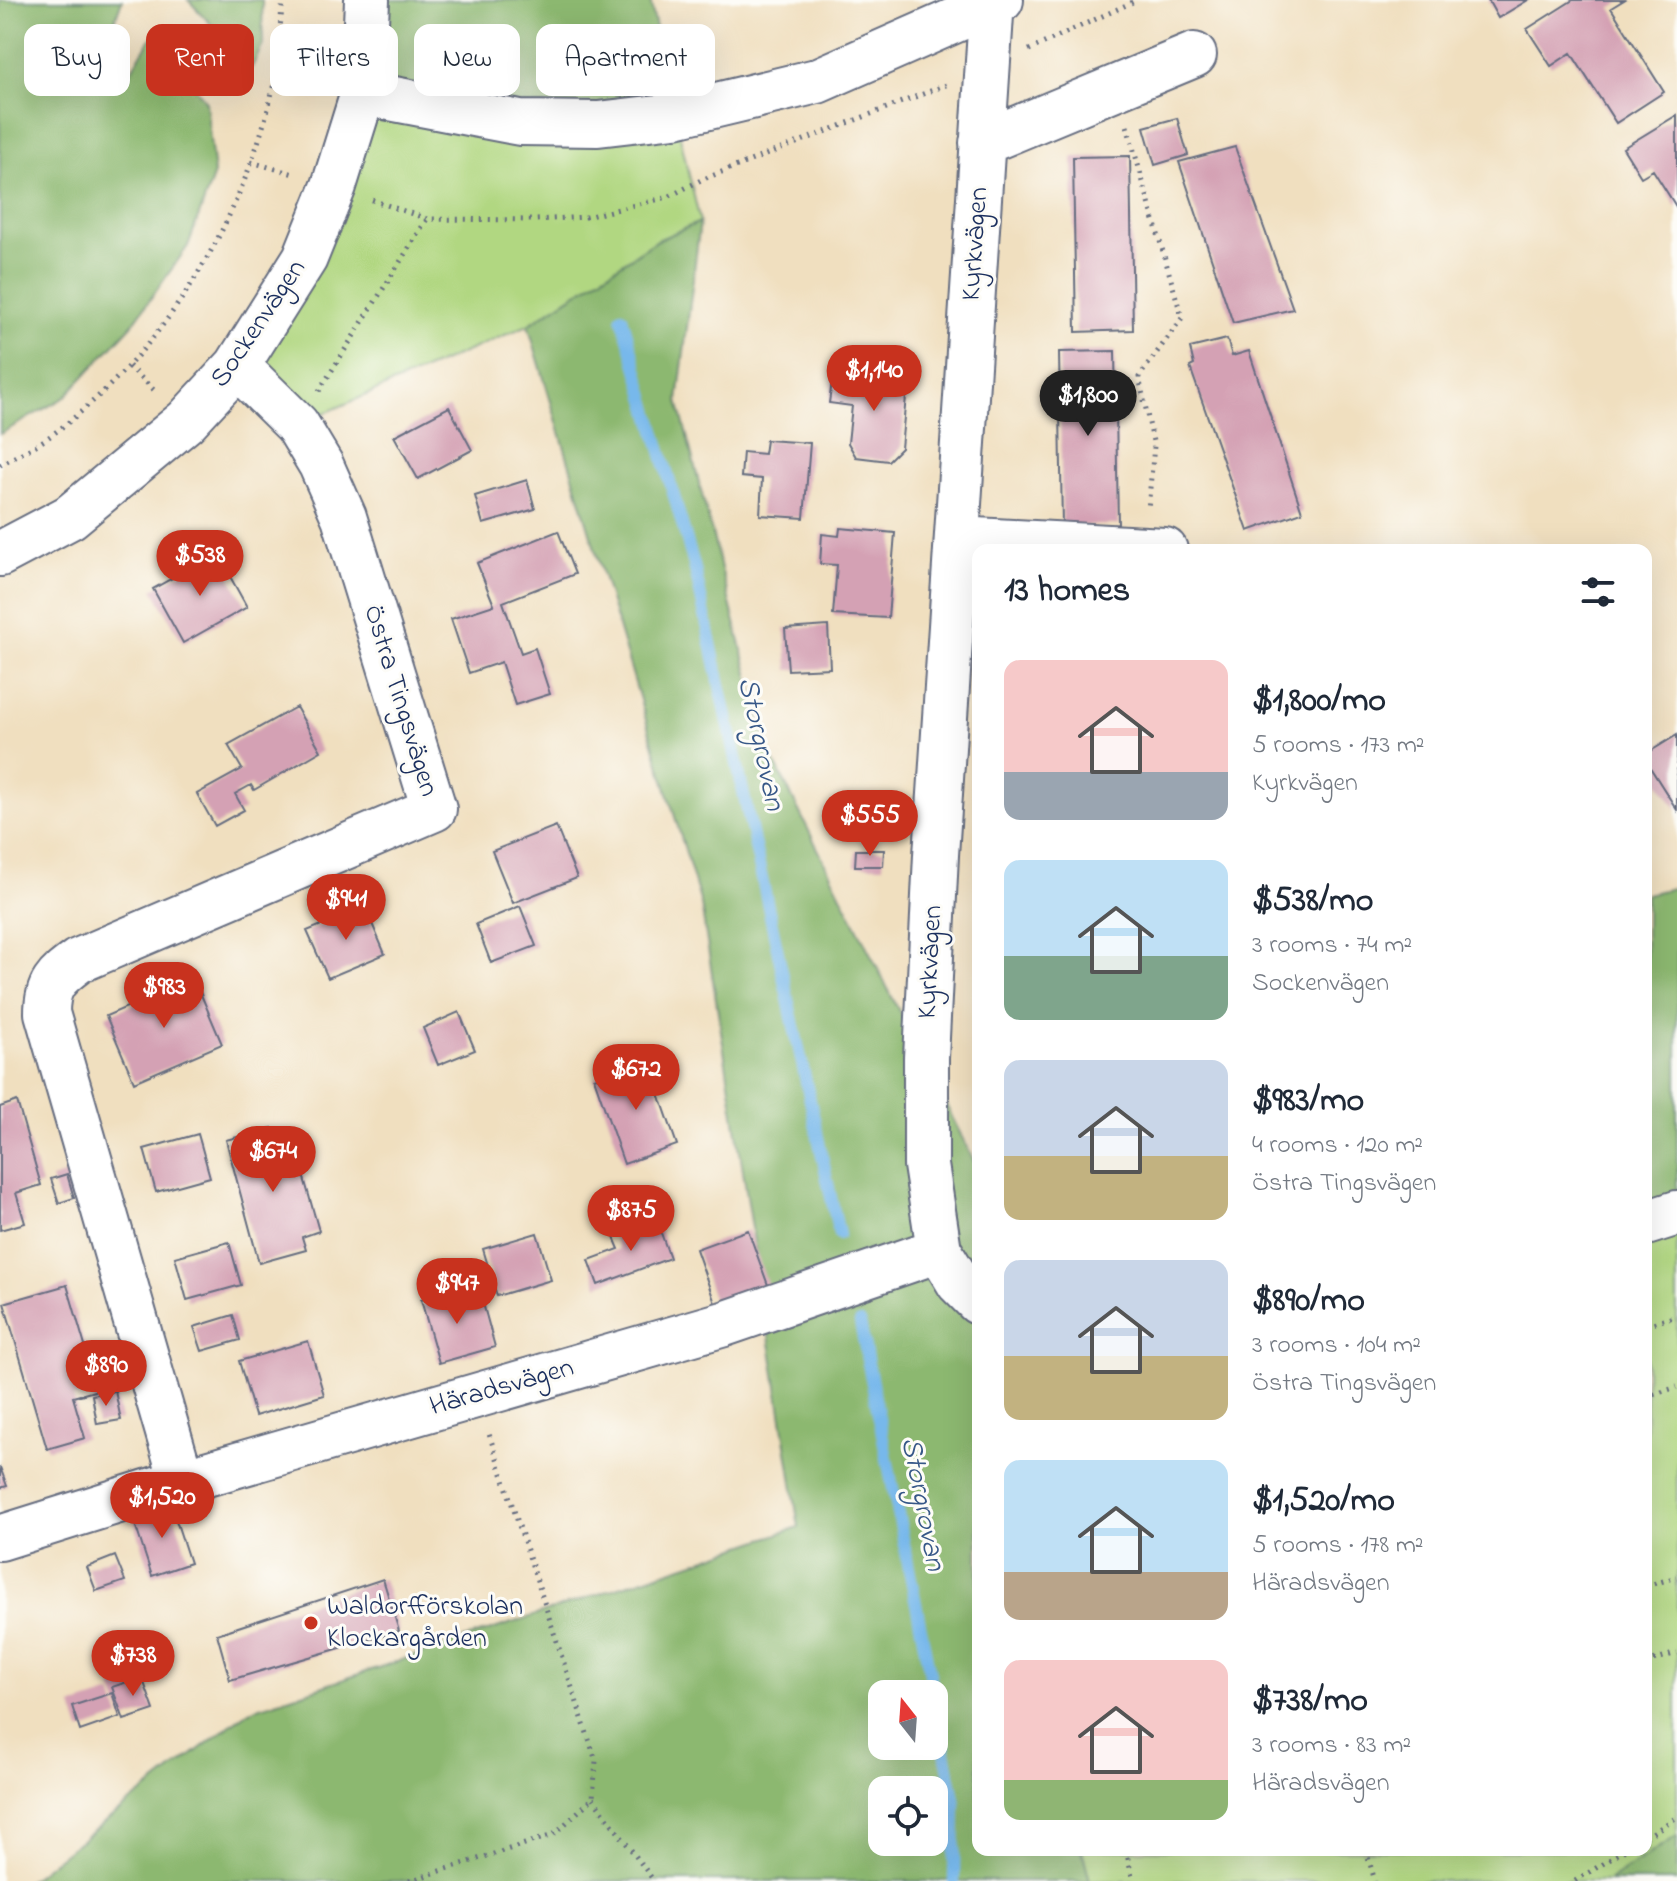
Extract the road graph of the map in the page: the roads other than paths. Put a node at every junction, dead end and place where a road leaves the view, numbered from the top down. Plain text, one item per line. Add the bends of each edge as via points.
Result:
1 (367, 0) edge
2 (995, 1) edge
3 (366, 24) edge
4 (1194, 55) dead end
5 (362, 96) edge
6 (379, 96) edge
7 (982, 143) junction
8 (237, 366) junction
9 (957, 539) junction
10 (1050, 544) edge
11 (0, 554) edge
12 (1677, 1213) edge
13 (1652, 1221) edge
14 (939, 1250) junction
15 (972, 1296) edge
16 (182, 1481) junction
17 (0, 1538) edge

1 - 3 street, Sockenvägen
2 - 6 street via 817,81 675,115 598,124 520,123
2 - 7 street, Kyrkvägen
4 - 7 street
5 - 8 street, Sockenvägen via 305,258
7 - 9 street, Kyrkvägen
8 - 11 street, Sockenvägen via 186,421 70,517
8 - 16 street, Östra Tingsvägen via 297,425 321,465 344,517 434,809 78,961 47,993 47,1013
9 - 10 street
9 - 14 street, Kyrkvägen via 926,1058 926,1165
12 - 13 street
14 - 15 street
14 - 16 street, Häradsvägen via 724,1324
16 - 17 street, Häradsvägen

